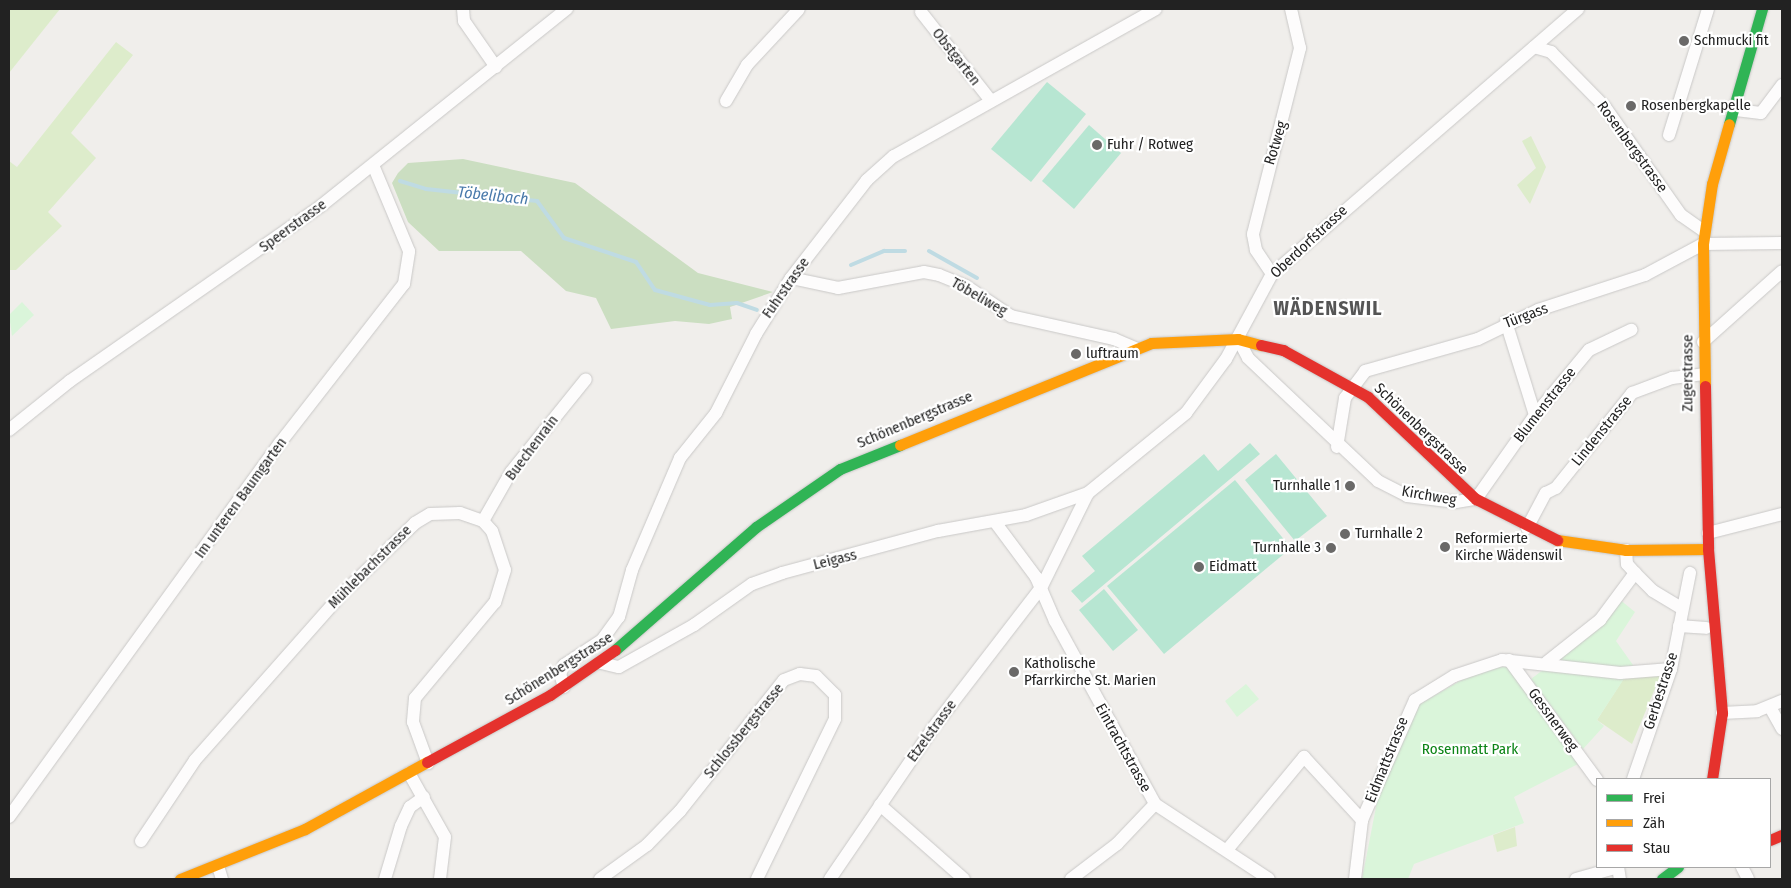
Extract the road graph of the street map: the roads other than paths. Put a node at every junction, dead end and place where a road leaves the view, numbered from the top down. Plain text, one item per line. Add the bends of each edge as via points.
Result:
1 (463, 9) edge
2 (567, 9) edge
3 (799, 9) edge
4 (1156, 9) edge
5 (1291, 9) edge
6 (1578, 9) edge
7 (1708, 9) edge
8 (1762, 9) edge
9 (921, 12) dead end
10 (1534, 47) junction
11 (496, 67) junction
12 (1782, 84) edge
13 (991, 101) junction
14 (726, 102) dead end
15 (1736, 110) junction
16 (1669, 134) dead end
17 (374, 166) junction
18 (1704, 238) junction
19 (1782, 243) edge
20 (1782, 271) edge
21 (1272, 274) junction
22 (791, 278) junction
23 (1506, 322) junction
24 (1631, 330) dead end
25 (1238, 339) junction
26 (1703, 342) junction
27 (1135, 348) junction
28 (1704, 374) junction
29 (586, 379) dead end
30 (1352, 386) junction
31 (1535, 415) junction
32 (9, 430) edge
33 (1337, 447) junction
34 (1088, 493) junction
35 (1476, 499) junction
36 (1782, 514) edge
37 (483, 521) junction
38 (995, 522) junction
39 (1527, 528) junction
40 (1708, 533) junction
41 (1708, 549) junction
42 (1626, 550) junction
43 (1635, 573) junction
44 (1690, 573) dead end
45 (1041, 588) junction
46 (1681, 608) junction
47 (1679, 626) junction
48 (1706, 628) dead end
49 (1509, 660) junction
50 (1547, 662) junction
51 (601, 664) junction
52 (1671, 669) junction
53 (564, 687) junction
54 (1782, 701) edge
55 (1770, 707) junction
56 (1722, 713) junction
57 (1782, 729) edge
58 (1720, 743) junction
59 (428, 763) junction
60 (409, 773) junction
61 (1633, 778) edge
62 (1712, 778) edge
63 (1724, 778) edge
64 (1596, 779) edge
65 (424, 797) junction
66 (1155, 804) junction
67 (880, 805) junction
68 (9, 817) edge
69 (1362, 820) junction
70 (141, 841) dead end
71 (1227, 850) junction
72 (218, 866) junction
73 (1614, 868) edge
74 (1680, 868) edge
75 (180, 879) edge
76 (222, 879) edge
77 (385, 879) edge
78 (440, 879) edge
79 (600, 879) edge
80 (758, 879) edge
81 (830, 879) edge
82 (964, 879) edge
83 (1071, 879) edge
84 (1269, 879) edge
85 (1355, 879) edge
86 (1576, 879) edge
87 (1662, 879) edge

1 - 11 street via 464,21
2 - 11 street, Speerstrasse
3 - 14 street via 747,65
4 - 13 street, Fuhrstrasse
5 - 21 street, Rotweg via 1300,48 1253,234 1256,250
6 - 10 street, Oberdorfstrasse
7 - 16 street
8 - 15 street, Zugerstrasse
9 - 13 street, Obstgarten
10 - 18 street, Rosenbergstrasse via 1550,52 1605,107 1682,215
10 - 21 street, Oberdorfstrasse via 1326,223
11 - 17 street, Speerstrasse
12 - 15 street via 1761,113
13 - 22 street, Fuhrstrasse via 894,156 874,174
15 - 18 street, Zugerstrasse via 1712,184
17 - 32 street, Speerstrasse
17 - 68 street, Im unteren Baumgarten via 409,251 404,284 280,443
18 - 19 street
18 - 23 street, Türgass via 1614,288
18 - 26 street, Zugerstrasse
20 - 26 street
21 - 25 street, Oberdorfstrasse
22 - 27 street, Töbeliweg via 838,288 924,272 939,275 966,286 1011,316 1114,339
22 - 53 street, Fuhrstrasse via 756,334 716,413 680,458 632,570 619,617 602,640 564,665 560,674
23 - 30 street, Türgass via 1478,338 1365,371
23 - 31 street
24 - 31 street, Blumenstrasse via 1589,350
25 - 27 street, Schönenbergstrasse via 1188,338
25 - 30 street, Schönenbergstrasse via 1283,350
25 - 33 street, Kirchweg via 1248,358
25 - 34 street, Oberdorfstrasse via 1186,413
26 - 28 street, Zugerstrasse
27 - 51 street, Schönenbergstrasse via 840,469 756,527
28 - 39 street, Lindenstrasse via 1672,378 1632,393 1556,488 1546,493
28 - 40 street, Zugerstrasse
29 - 37 street, Buechenrain via 512,472
30 - 33 street via 1345,398
30 - 35 street, Schönenbergstrasse
31 - 35 street, Blumenstrasse
33 - 35 street, Kirchweg via 1378,481 1402,494 1456,502
34 - 38 street, Leigass
34 - 45 street, Oberdorfstrasse
35 - 39 street, Schönenbergstrasse
36 - 40 street
37 - 59 street via 504,555 502,587 482,619 415,698 413,722
37 - 70 street, Mühlebachstrasse via 446,512 415,523 278,663 195,760
38 - 45 street, Eintrachtstrasse via 1020,552
38 - 51 street, Leigass via 930,533 767,578 619,667
39 - 42 street, Schönenbergstrasse via 1572,545
40 - 41 street, Zugerstrasse
41 - 42 street, Schönenbergstrasse
41 - 56 street, Zugerstrasse
42 - 43 street via 1627,564
43 - 46 street via 1653,591
43 - 50 street via 1591,629
44 - 46 street, Gerbestrasse
45 - 66 street, Eintrachtstrasse
45 - 67 street, Etzelstrasse
46 - 47 street, Gerbestrasse
47 - 48 street
47 - 52 street, Gerbestrasse
49 - 50 street, Eidmattstrasse
49 - 64 street, Gessnerweg
49 - 69 street, Eidmattstrasse via 1454,676 1415,700
50 - 52 street, Eidmattstrasse via 1620,673
51 - 53 street, Schönenbergstrasse
52 - 61 street, Gerbestrasse
53 - 59 street, Schönenbergstrasse
54 - 55 street
55 - 56 street
55 - 57 street
56 - 58 street, Zugerstrasse
58 - 62 street, Zugerstrasse
58 - 63 street, Zugerstrasse
59 - 60 street, Schönenbergstrasse
60 - 65 street
60 - 72 street, Schönenbergstrasse via 304,829
65 - 77 street via 410,807
65 - 78 street via 445,837 447,854
66 - 71 street, Eintrachtstrasse
66 - 83 street via 1117,844
67 - 81 street, Etzelstrasse
67 - 82 street
69 - 71 street via 1304,757
69 - 85 street, Eidmattstrasse
71 - 84 street, Eintrachtstrasse
72 - 75 street, Schönenbergstrasse
72 - 76 street
73 - 86 street
74 - 87 street
79 - 80 street, Schlossbergstrasse via 647,845 680,811 784,680 800,674 816,676 828,683 835,695 835,719

